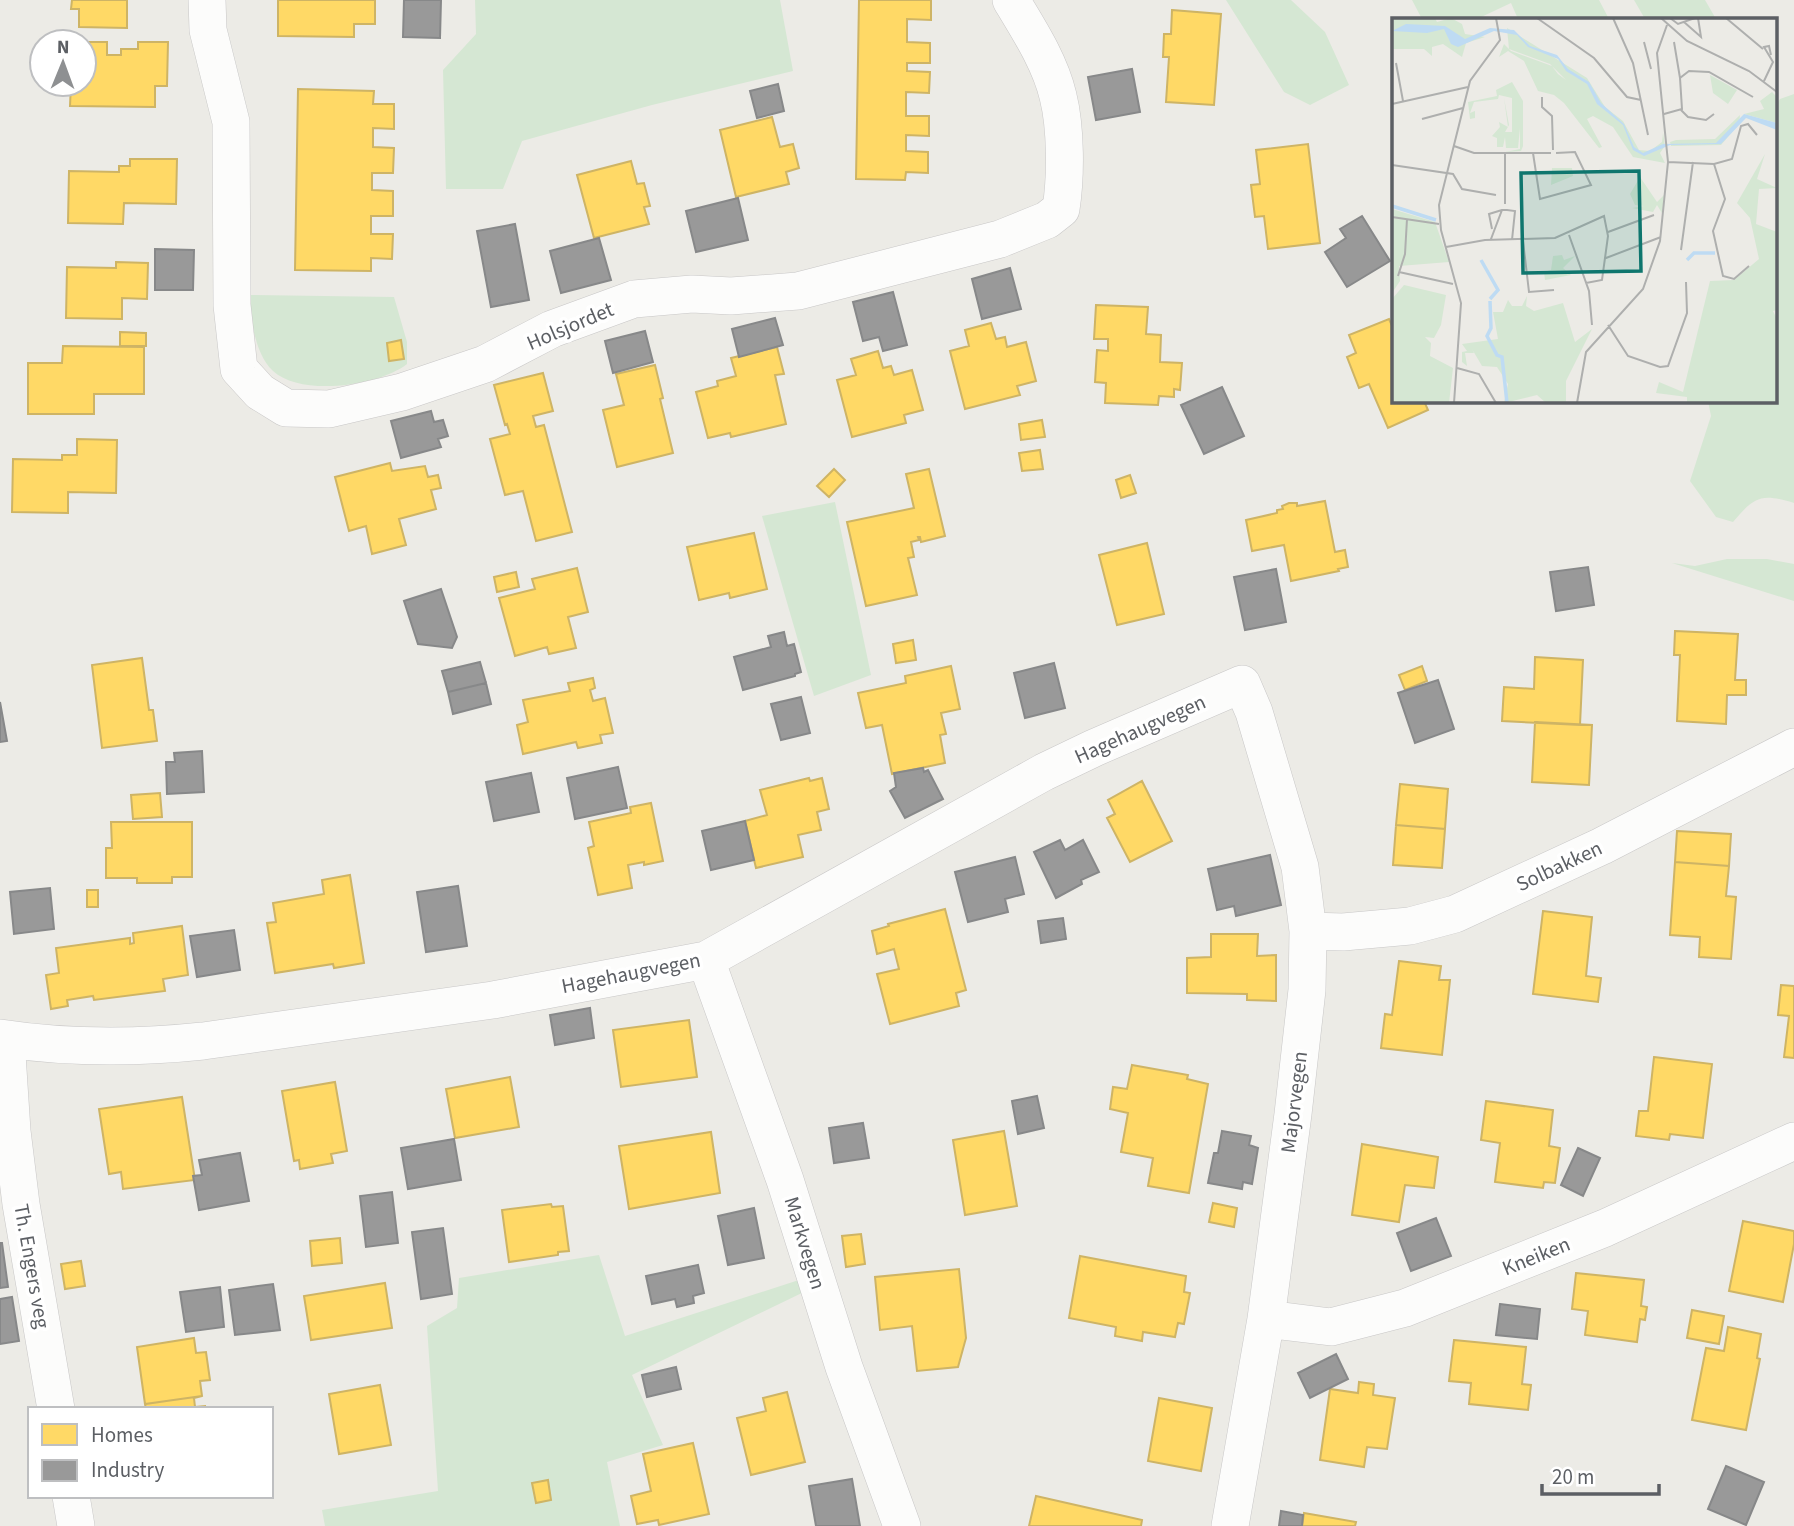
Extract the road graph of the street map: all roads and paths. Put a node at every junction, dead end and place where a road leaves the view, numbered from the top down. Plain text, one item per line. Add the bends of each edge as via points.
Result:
1 (207, 0) edge
2 (1011, 0) edge
3 (1242, 684) joint
4 (1794, 747) edge
5 (1308, 931) junction
6 (706, 960) junction
7 (3, 1039) edge
8 (1794, 1141) edge
9 (1266, 1320) junction
10 (56, 1407) edge
11 (71, 1498) edge
12 (76, 1526) edge
13 (902, 1526) edge
14 (1230, 1526) edge

1 - 2 street, Holsjordet via 208,30 231,122 232,305 239,369 260,393 286,408 329,409 402,392 485,364 552,329 634,299 798,291 1000,239 1047,220 1061,209 1065,183 1058,96 1037,43
3 - 5 street, Majorvegen via 1300,867
3 - 6 street, Hagehaugvegen via 1044,772
4 - 5 street, Solbakken via 1602,846 1455,914 1410,926
5 - 9 street, Majorvegen via 1304,1018
6 - 7 street, Hagehaugvegen via 493,1000 203,1041 161,1045
6 - 13 street, Markvegen
7 - 10 street, Th. Engers veg via 21,1204
8 - 9 street, Kneiken via 1605,1228 1405,1308 1331,1327
9 - 14 street, Majorvegen
11 - 12 street

